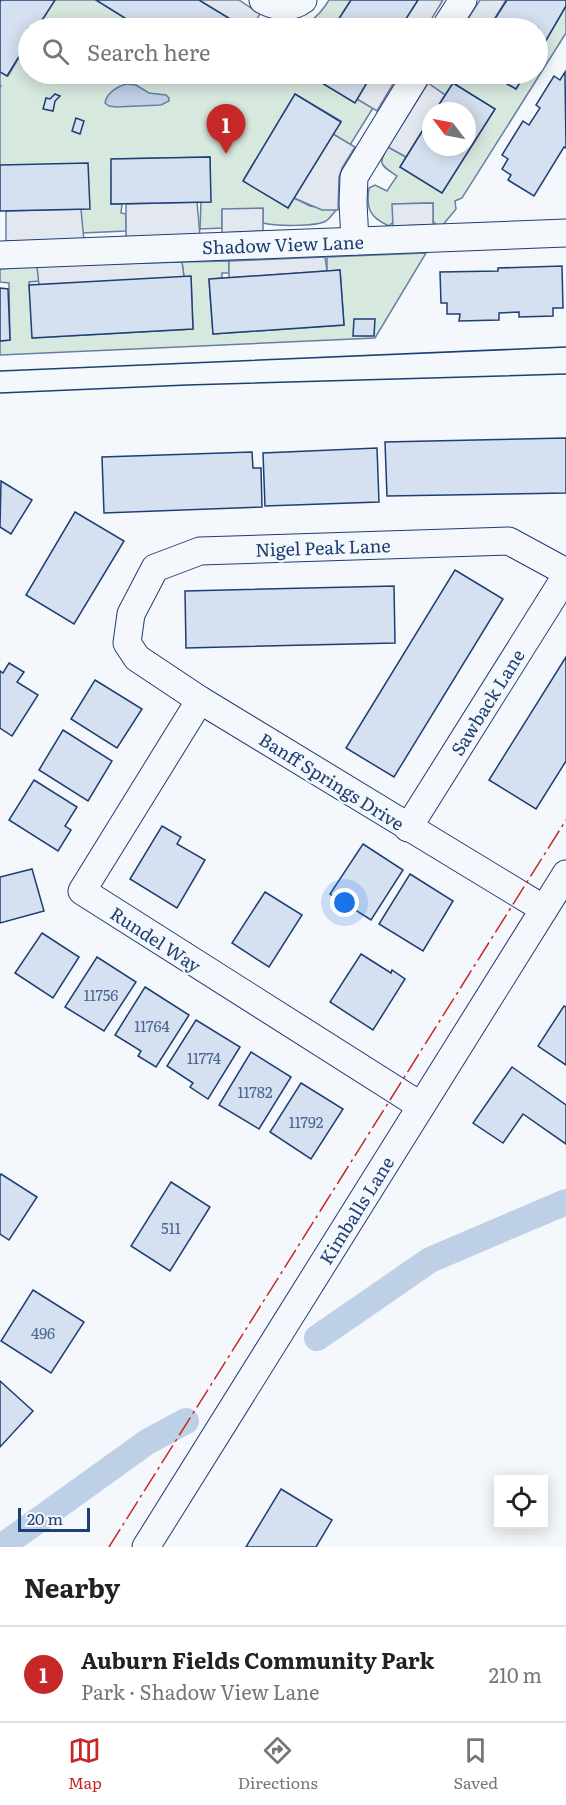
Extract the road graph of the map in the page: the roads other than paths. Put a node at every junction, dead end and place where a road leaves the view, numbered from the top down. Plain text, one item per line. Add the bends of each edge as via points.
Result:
1 (264, 0) edge
2 (303, 0) edge
3 (463, 0) edge
4 (451, 18) edge
5 (411, 84) edge
6 (566, 233) edge
7 (355, 241) junction
8 (0, 255) edge
9 (566, 574) edge
10 (127, 643) joint
11 (201, 700) junction
12 (408, 828) junction
13 (566, 873) edge
14 (544, 909) junction
15 (421, 1106) junction
16 (146, 1547) edge

1 - 2 street via 289,6
3 - 4 street
5 - 7 street via 354,177
6 - 7 street, Shadow View Lane
7 - 8 street, Shadow View Lane
9 - 10 street, Nigel Peak Lane via 509,541 200,551 155,568 131,614
9 - 12 street, Sawback Lane
10 - 11 street, Banff Springs Drive via 137,658
11 - 12 street, Banff Springs Drive
11 - 15 street, Rundel Way via 82,891
12 - 14 street, Banff Springs Drive
13 - 14 street, Kimballs Lane
14 - 15 street, Kimballs Lane
15 - 16 street, Kimballs Lane

